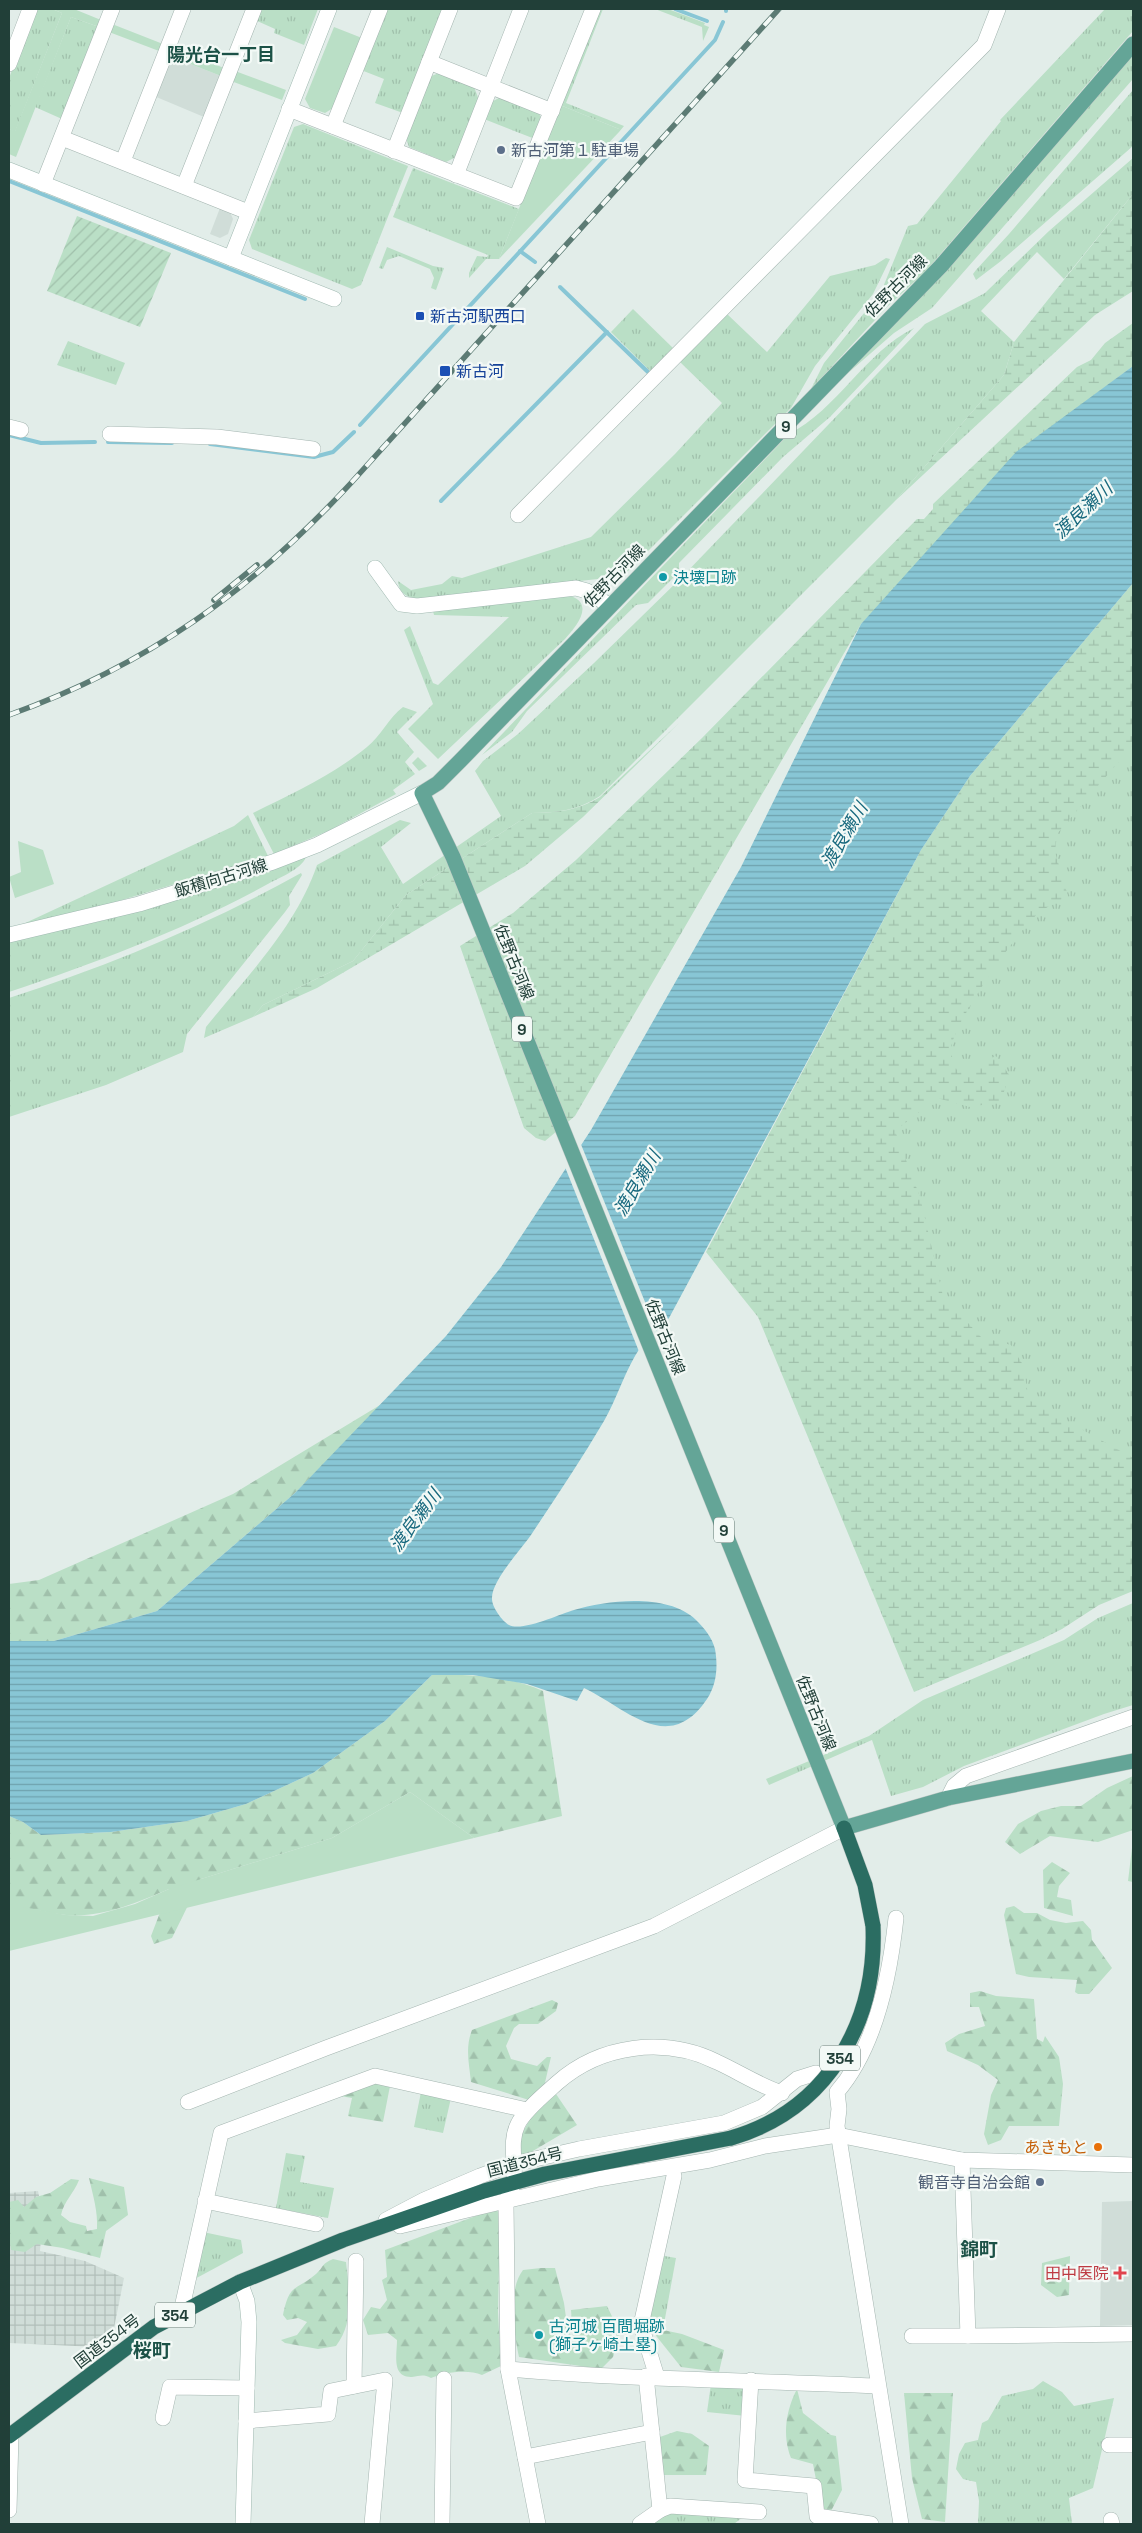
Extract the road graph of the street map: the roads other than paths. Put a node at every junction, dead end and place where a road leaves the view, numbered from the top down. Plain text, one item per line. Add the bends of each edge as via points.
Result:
1 (30, 9) edge
2 (112, 9) edge
3 (183, 9) edge
4 (254, 9) edge
5 (330, 9) edge
6 (380, 9) edge
7 (450, 9) edge
8 (521, 9) edge
9 (593, 9) edge
10 (998, 9) edge
11 (1133, 44) edge
12 (429, 62) junction
13 (9, 64) edge
14 (490, 87) junction
15 (290, 109) junction
16 (552, 111) junction
17 (333, 126) junction
18 (62, 138) junction
19 (394, 151) junction
20 (123, 161) junction
21 (9, 170) edge
22 (456, 175) junction
23 (43, 184) junction
24 (184, 186) junction
25 (248, 212) junction
26 (231, 258) junction
27 (334, 299) dead end
28 (110, 434) dead end
29 (313, 449) dead end
30 (518, 515) dead end
31 (375, 568) dead end
32 (610, 606) junction
33 (422, 793) junction
34 (9, 935) edge
35 (1133, 1717) edge
36 (1133, 1761) edge
37 (948, 1798) junction
38 (844, 1828) junction
39 (896, 1918) dead end
40 (816, 2073) dead end
41 (782, 2093) junction
42 (188, 2102) dead end
43 (527, 2110) junction
44 (838, 2135) junction
45 (962, 2160) junction
46 (513, 2164) junction
47 (1133, 2165) edge
48 (674, 2176) dead end
49 (514, 2183) junction
50 (507, 2199) junction
51 (205, 2201) junction
52 (316, 2224) dead end
53 (363, 2232) junction
54 (356, 2261) dead end
55 (240, 2282) junction
56 (181, 2312) junction
57 (1133, 2334) edge
58 (912, 2336) dead end
59 (968, 2336) junction
60 (508, 2369) junction
61 (652, 2376) junction
62 (444, 2379) dead end
63 (751, 2380) junction
64 (354, 2386) junction
65 (877, 2386) junction
66 (247, 2388) junction
67 (163, 2418) dead end
68 (246, 2421) junction
69 (652, 2432) junction
70 (10, 2435) edge
71 (1109, 2445) dead end
72 (1133, 2445) edge
73 (525, 2457) junction
74 (9, 2510) edge
75 (660, 2510) junction
76 (759, 2512) dead end
77 (243, 2524) edge
78 (372, 2524) edge
79 (442, 2524) edge
80 (538, 2524) edge
81 (640, 2524) edge
82 (871, 2524) edge
83 (901, 2524) edge

1 - 13 street
2 - 18 street
3 - 20 street
4 - 24 street
5 - 15 street
6 - 17 street
7 - 12 street
8 - 14 street
9 - 16 street
10 - 30 street via 984,45
11 - 32 main road, 佐野古河線 / 9 via 941,266
12 - 14 street
12 - 19 street
14 - 16 street
14 - 22 street
15 - 17 street
15 - 25 street
16 - 22 street via 516,198
17 - 19 street
18 - 20 street
18 - 23 street
19 - 22 street
20 - 24 street
21 - 23 street
23 - 26 street
24 - 25 street
25 - 26 street
26 - 27 street
28 - 29 street via 216,437
31 - 32 street via 401,604 417,606 576,588
32 - 33 main road, 佐野古河線 / 9 via 438,783
33 - 34 street, 飯積向古河線 via 317,845 273,862 139,904
33 - 38 main road, 佐野古河線 / 9 via 456,866
35 - 37 street via 966,1776 954,1786
36 - 37 main road
37 - 38 main road
38 - 42 street via 654,1926
38 - 49 highway, 国道354号 / 354, bridge via 865,1885 874,1926 873,1966 859,2022 827,2075 798,2104 764,2126 730,2138 611,2160
39 - 44 street via 892,1958 882,2001 861,2052 837,2092
40 - 41 street via 803,2076
41 - 43 street via 716,2061 651,2046 611,2052 590,2060 572,2070
41 - 46 street via 762,2107 724,2123
43 - 46 street via 517,2125
43 - 51 street via 375,2076 221,2133
44 - 45 street
44 - 50 street via 765,2146 710,2160 607,2177
44 - 65 street
45 - 47 street
45 - 59 street
46 - 49 street
46 - 53 street via 424,2200
48 - 61 street via 641,2325
49 - 50 street
49 - 53 highway, 国道354号 / 354
50 - 53 street via 434,2219
50 - 60 street
51 - 52 street
51 - 56 street
53 - 55 highway, 国道354号 / 354
54 - 64 street
55 - 56 highway, 国道354号 / 354
55 - 66 street via 248,2301
56 - 70 highway, 国道354号 / 354 via 154,2326
57 - 59 street
58 - 59 street
60 - 61 street via 597,2377
60 - 73 street
61 - 63 street
61 - 69 street
62 - 79 street
63 - 65 street
63 - 82 street via 745,2480 814,2486 817,2516
64 - 68 street via 331,2391 328,2414
64 - 78 street via 385,2380
65 - 83 street
66 - 67 street via 170,2387
66 - 68 street
68 - 77 street
69 - 73 street
69 - 75 street
70 - 74 street
71 - 72 street
73 - 80 street
75 - 76 street via 670,2506
75 - 81 street

